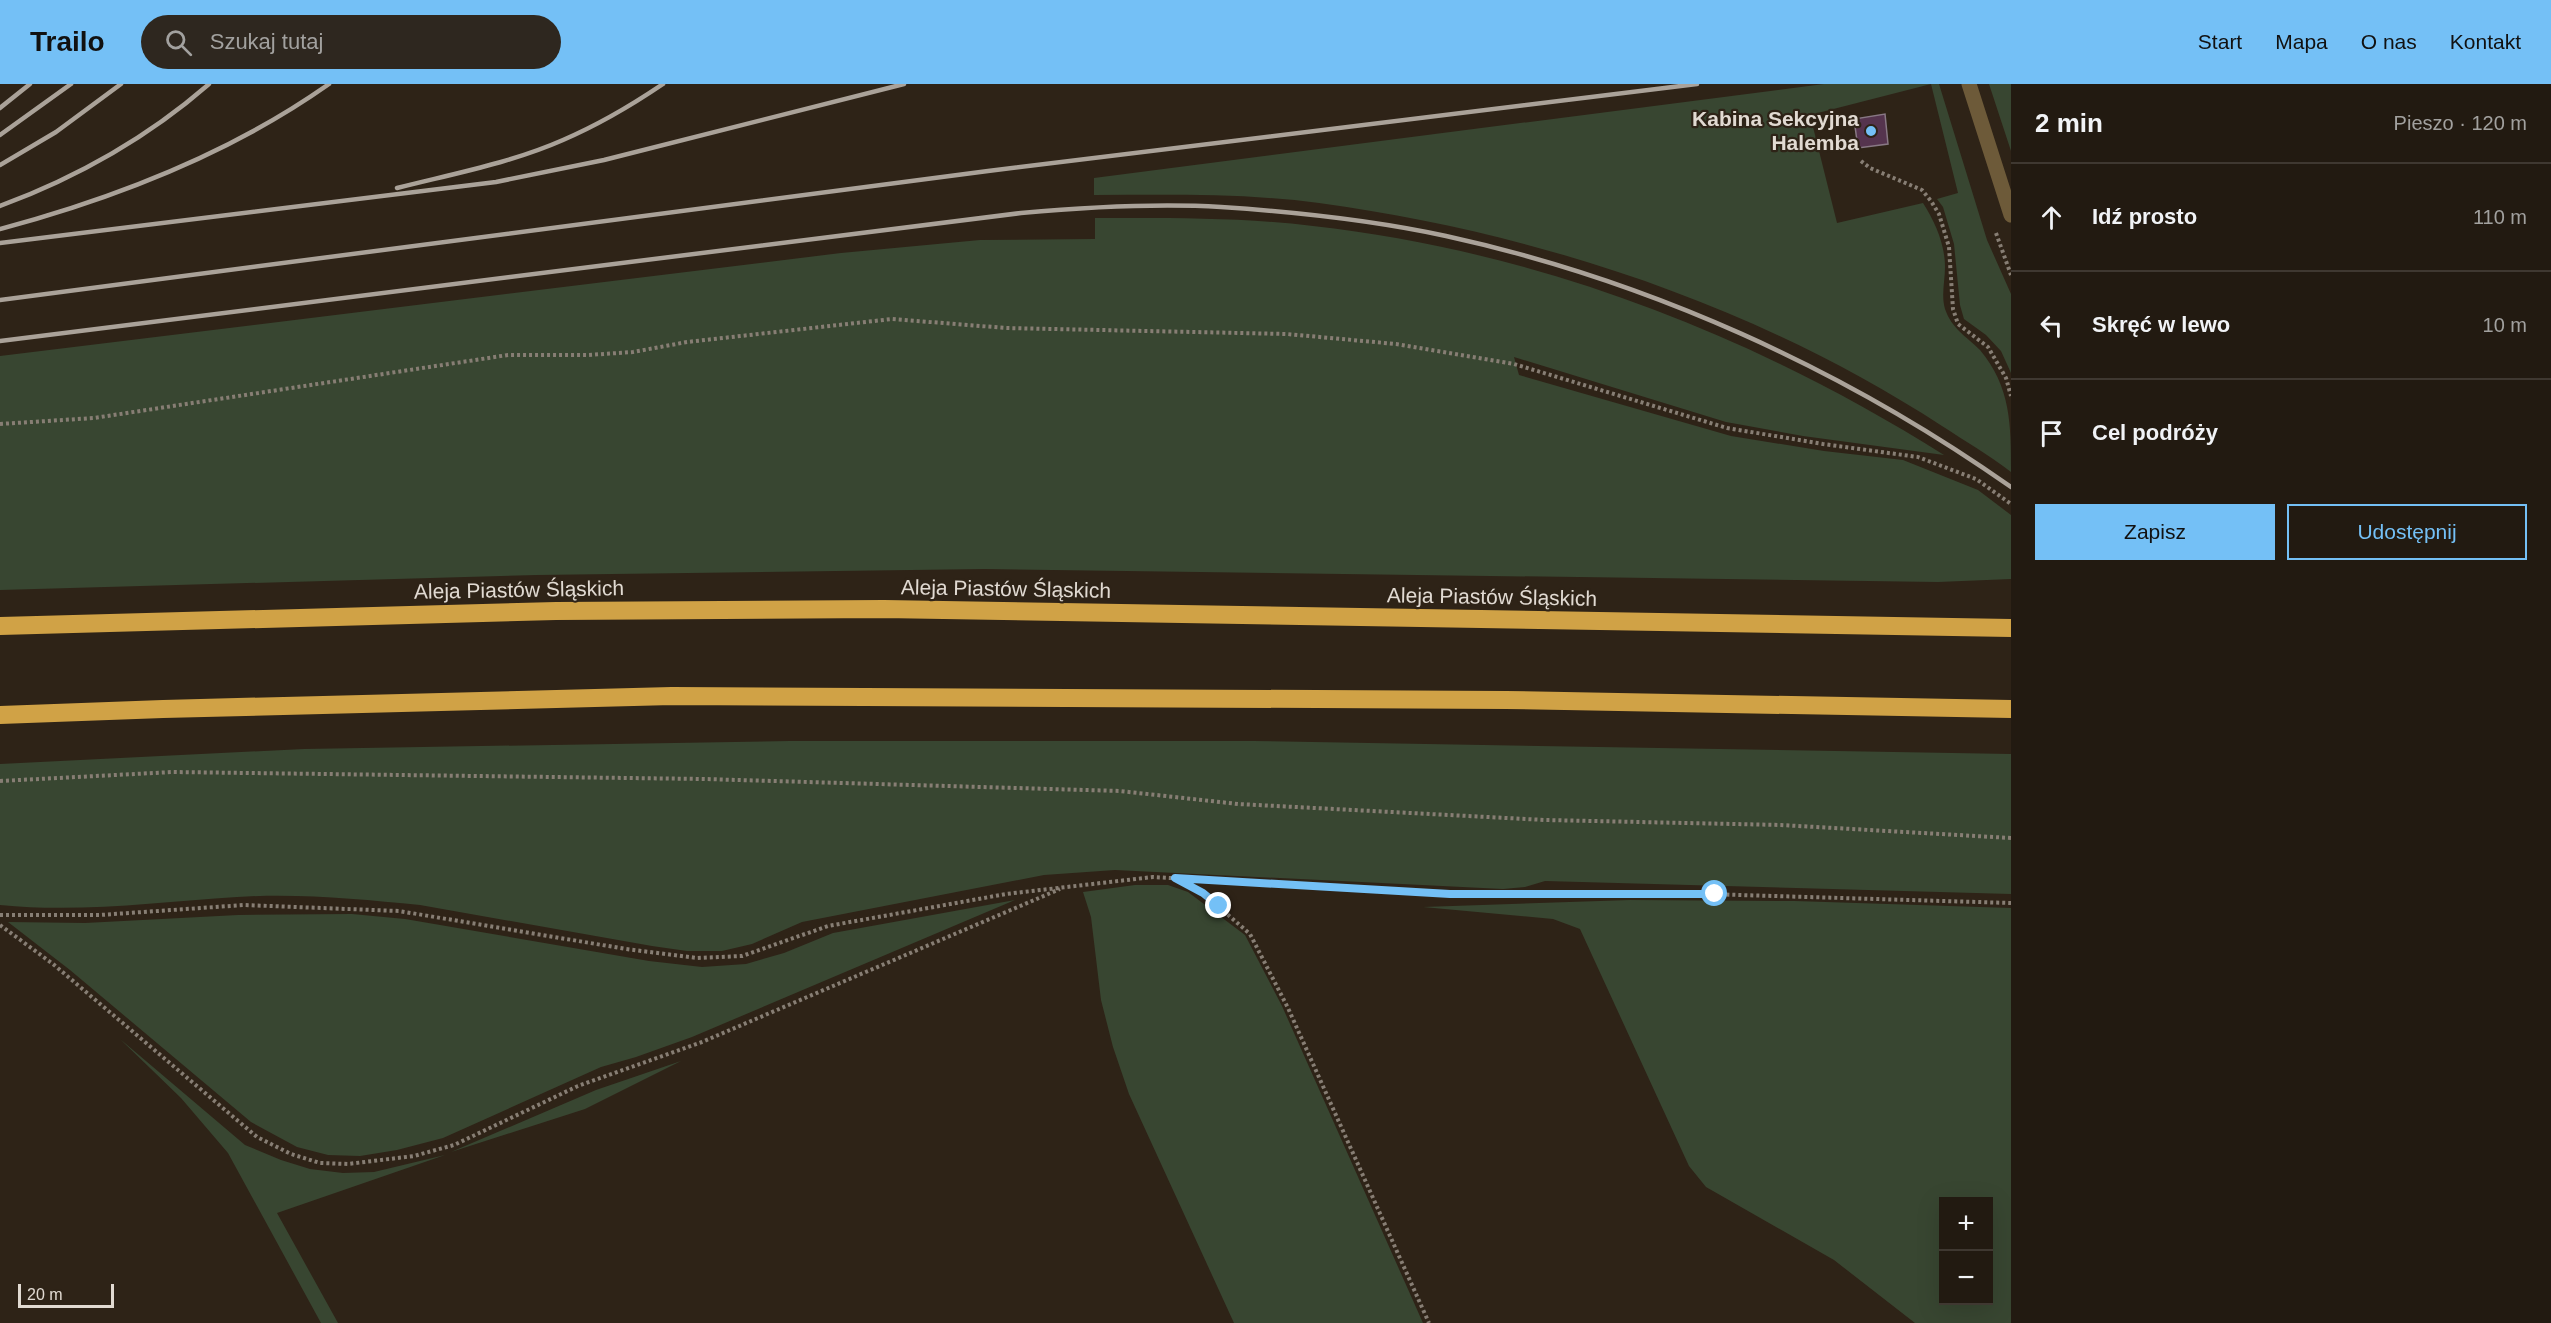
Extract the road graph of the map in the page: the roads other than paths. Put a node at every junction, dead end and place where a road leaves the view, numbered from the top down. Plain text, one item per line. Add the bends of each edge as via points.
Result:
1 (1969, 84) edge
2 (2011, 215) edge
3 (0, 626) edge
4 (2011, 628) edge
5 (2011, 709) edge
6 (0, 715) edge

1 - 2 street
3 - 4 highway, Aleja Piastów Śląskich via 556,611 884,609
5 - 6 highway via 1495,700 672,696

